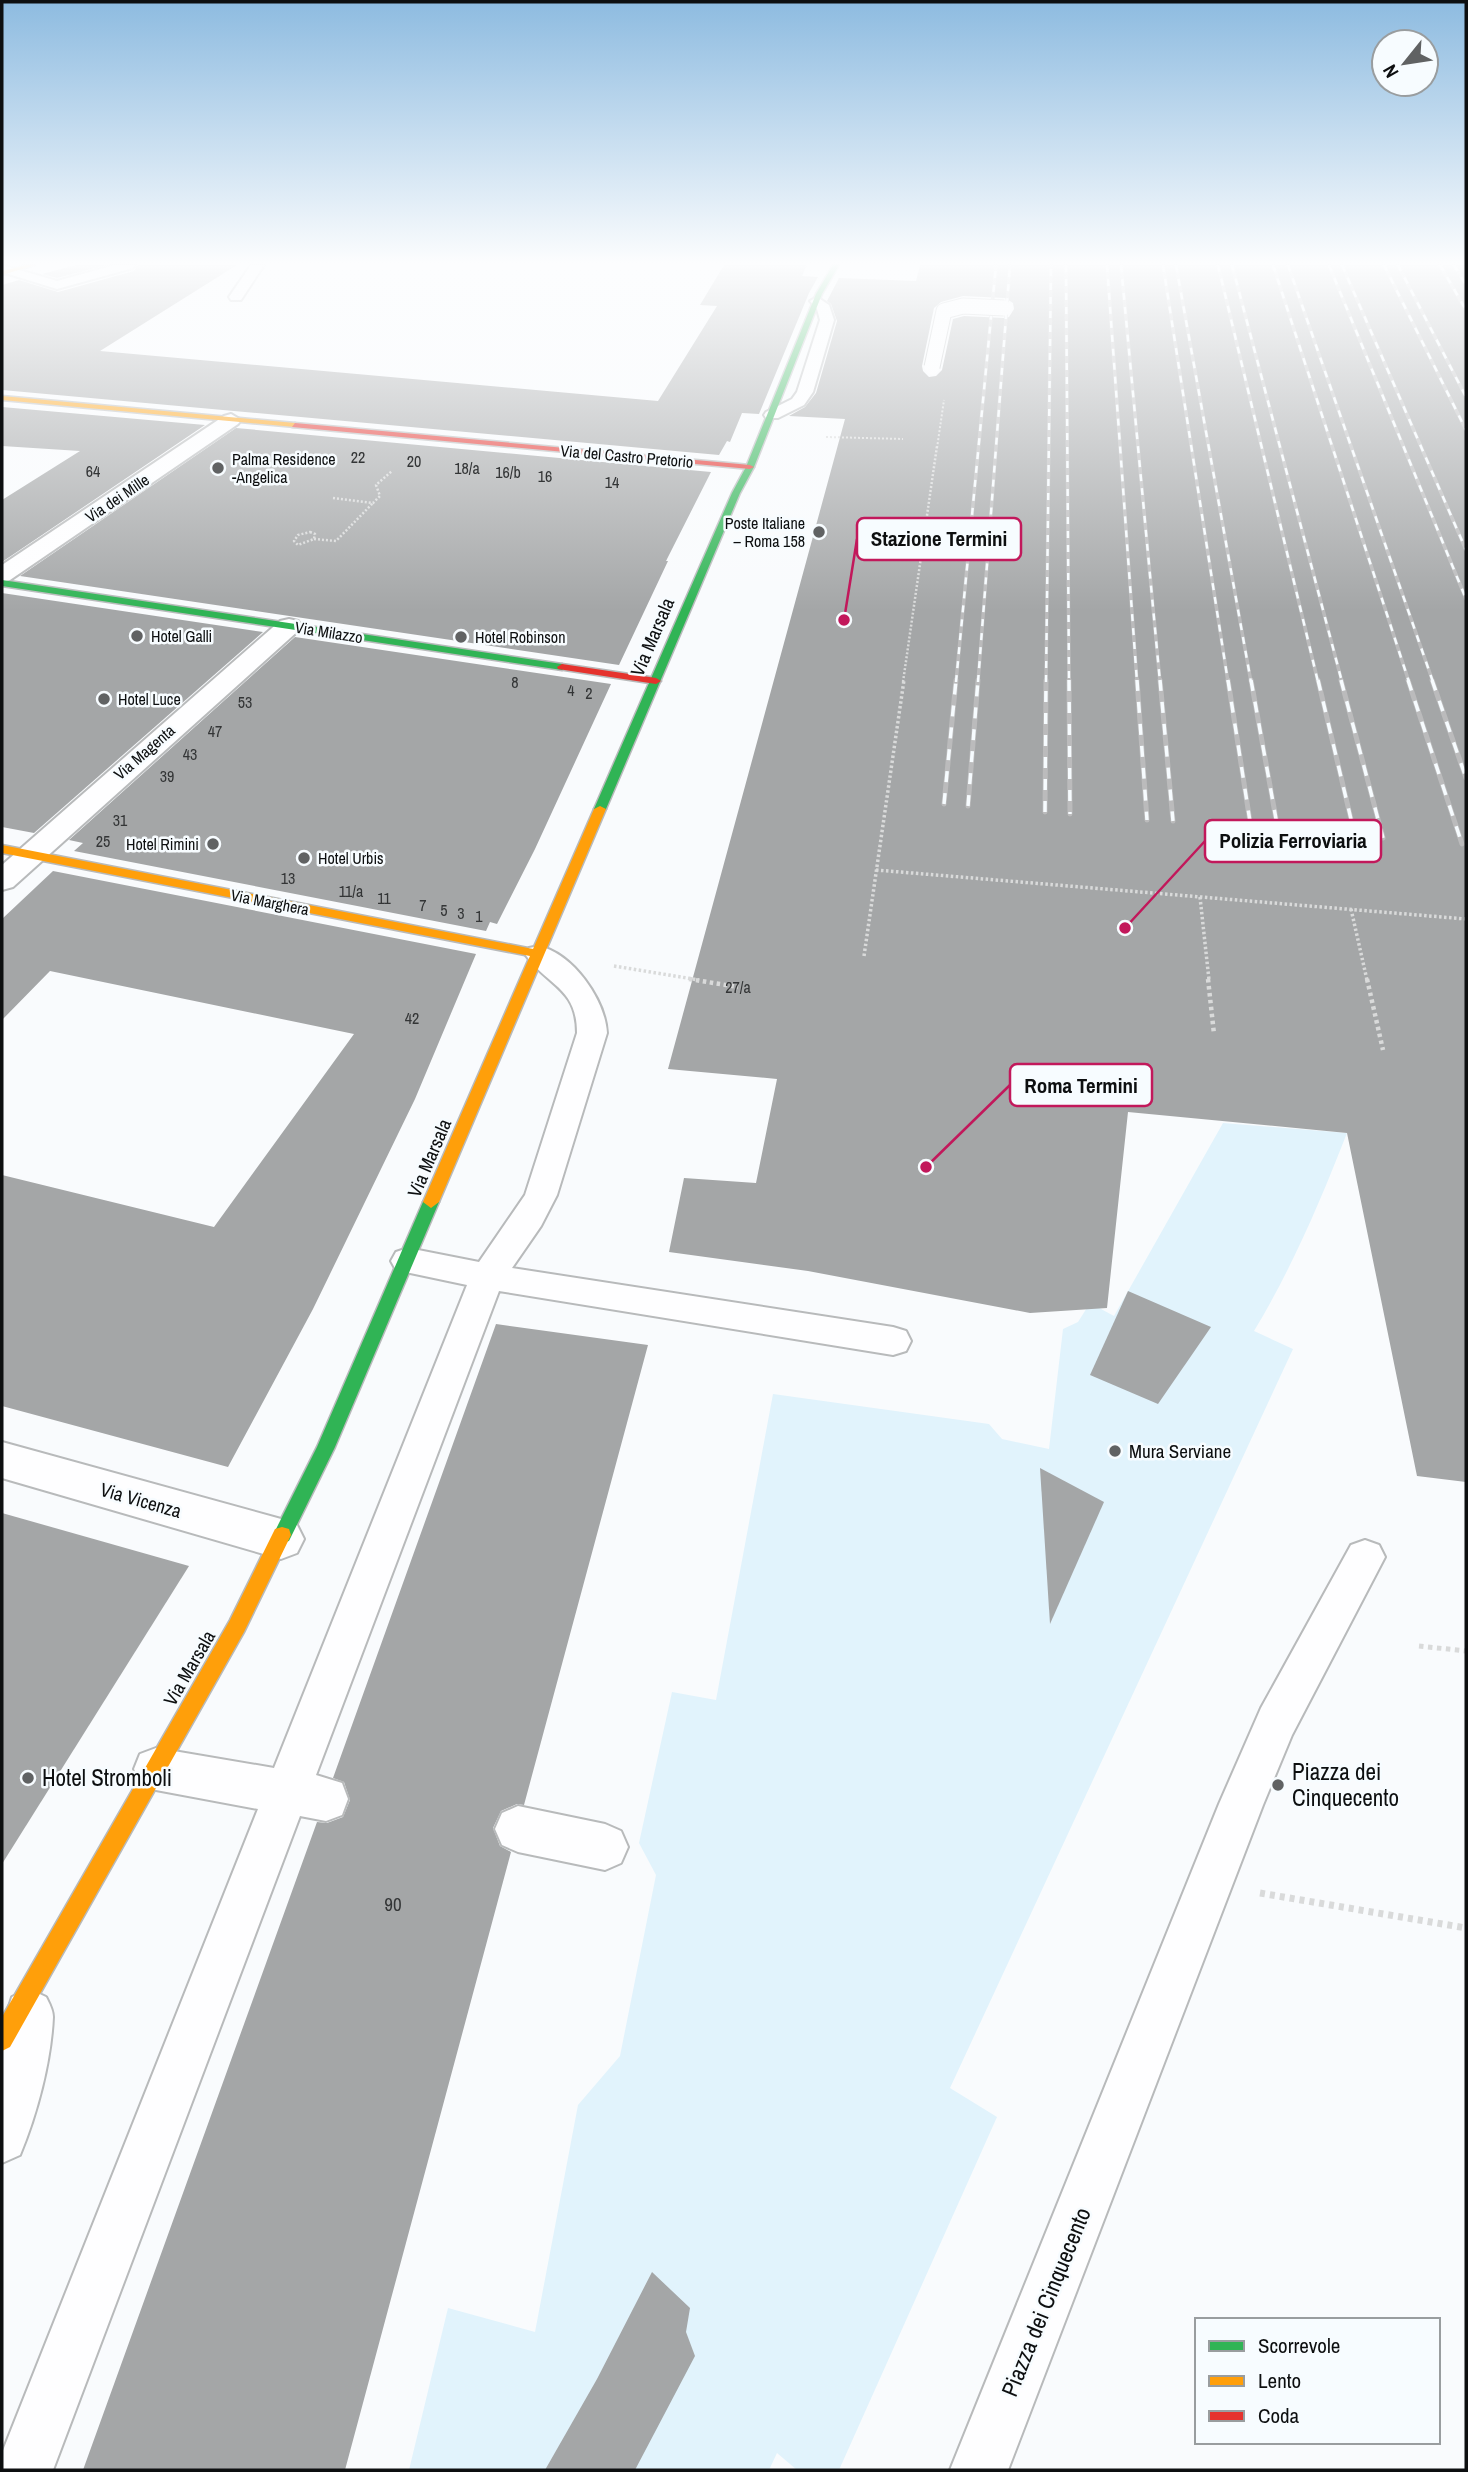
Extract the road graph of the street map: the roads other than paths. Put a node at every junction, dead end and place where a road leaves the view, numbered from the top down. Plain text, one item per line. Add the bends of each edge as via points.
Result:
1 (809, 380) edge
2 (2, 398) edge
3 (772, 415) joint
4 (231, 420) junction
5 (750, 467) junction
6 (2, 575) edge
7 (2, 583) edge
8 (289, 626) junction
9 (656, 681) junction
10 (2, 849) edge
11 (31, 854) junction
12 (2, 881) edge
13 (540, 954) junction
14 (408, 1261) junction
15 (488, 1275) junction
16 (893, 1341) dead end
17 (2, 1460) edge
18 (281, 1539) junction
19 (1365, 1557) dead end
20 (156, 1769) junction
21 (306, 1796) junction
22 (517, 1829) dead end
23 (606, 1847) dead end
24 (35, 1982) junction
25 (2, 2039) edge
26 (2, 2137) edge
27 (24, 2470) edge
28 (979, 2470) edge

1 - 3 lane via 799,402
2 - 4 street, Via del Castro Pretorio
3 - 5 street, Via Marsala
4 - 5 street, Via del Castro Pretorio
4 - 6 street, Via dei Mille
5 - 9 street, Via Marsala
7 - 8 street, Via Milazzo
8 - 9 street, Via Milazzo
8 - 11 street, Via Magenta
9 - 13 street, Via Marsala
10 - 11 street, Via Marghera
11 - 12 street, Via Magenta
11 - 13 street, Via Marghera
13 - 14 street, Via Marsala
13 - 15 lane via 586,999 592,1033 541,1195
14 - 15 lane
14 - 18 street, Via Marsala
15 - 16 lane
15 - 21 lane
17 - 18 street, Via Vicenza
18 - 20 street, Via Marsala
19 - 28 lane, Piazza dei Cinquecento via 1276,1723 1241,1804
20 - 21 lane
20 - 24 street, Via Marsala
21 - 27 lane
22 - 23 lane
24 - 25 street, Via Marsala
24 - 26 lane

